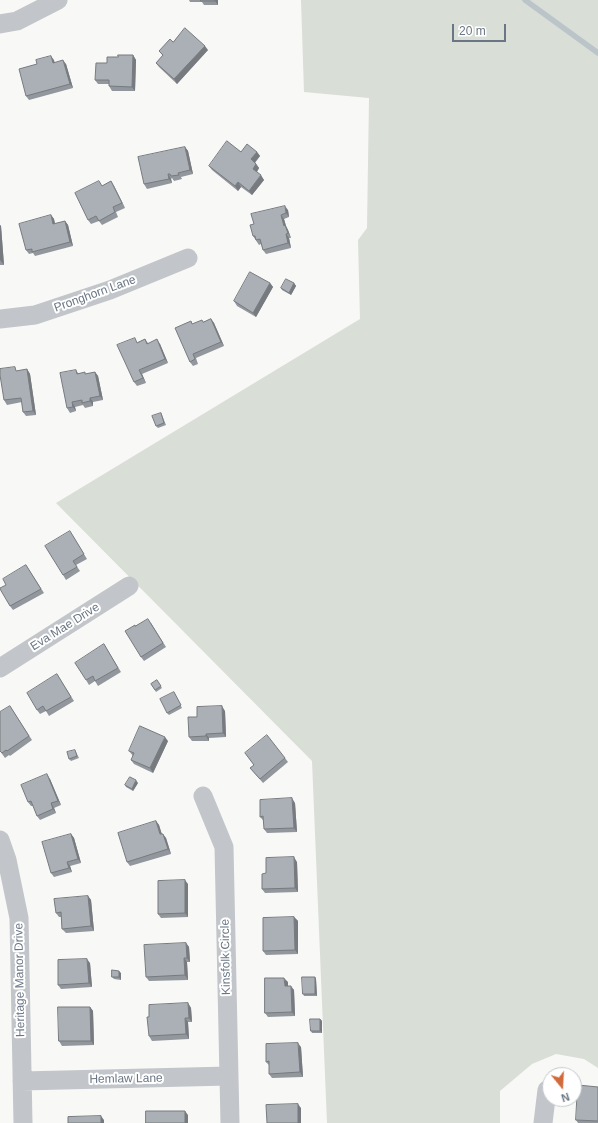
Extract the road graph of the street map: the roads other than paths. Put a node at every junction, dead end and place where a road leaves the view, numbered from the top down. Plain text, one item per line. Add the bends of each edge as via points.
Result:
1 (58, 0) edge
2 (0, 24) edge
3 (188, 258) dead end
4 (0, 319) edge
5 (130, 586) dead end
6 (0, 668) edge
7 (203, 796) dead end
8 (0, 840) edge
9 (229, 1076) junction
10 (22, 1081) junction
11 (545, 1107) edge
12 (23, 1123) edge
13 (230, 1123) edge
14 (543, 1123) edge

1 - 2 street via 18,21
3 - 4 street, Pronghorn Lane via 110,290 35,315
5 - 6 street, Eva Mae Drive
7 - 9 street, Kinsfolk Circle via 224,847
8 - 10 street, Heritage Manor Drive via 7,860 19,918
9 - 10 street, Hemlaw Lane
9 - 13 street, Kinsfolk Circle
10 - 12 street, Heritage Manor Drive
11 - 14 street

